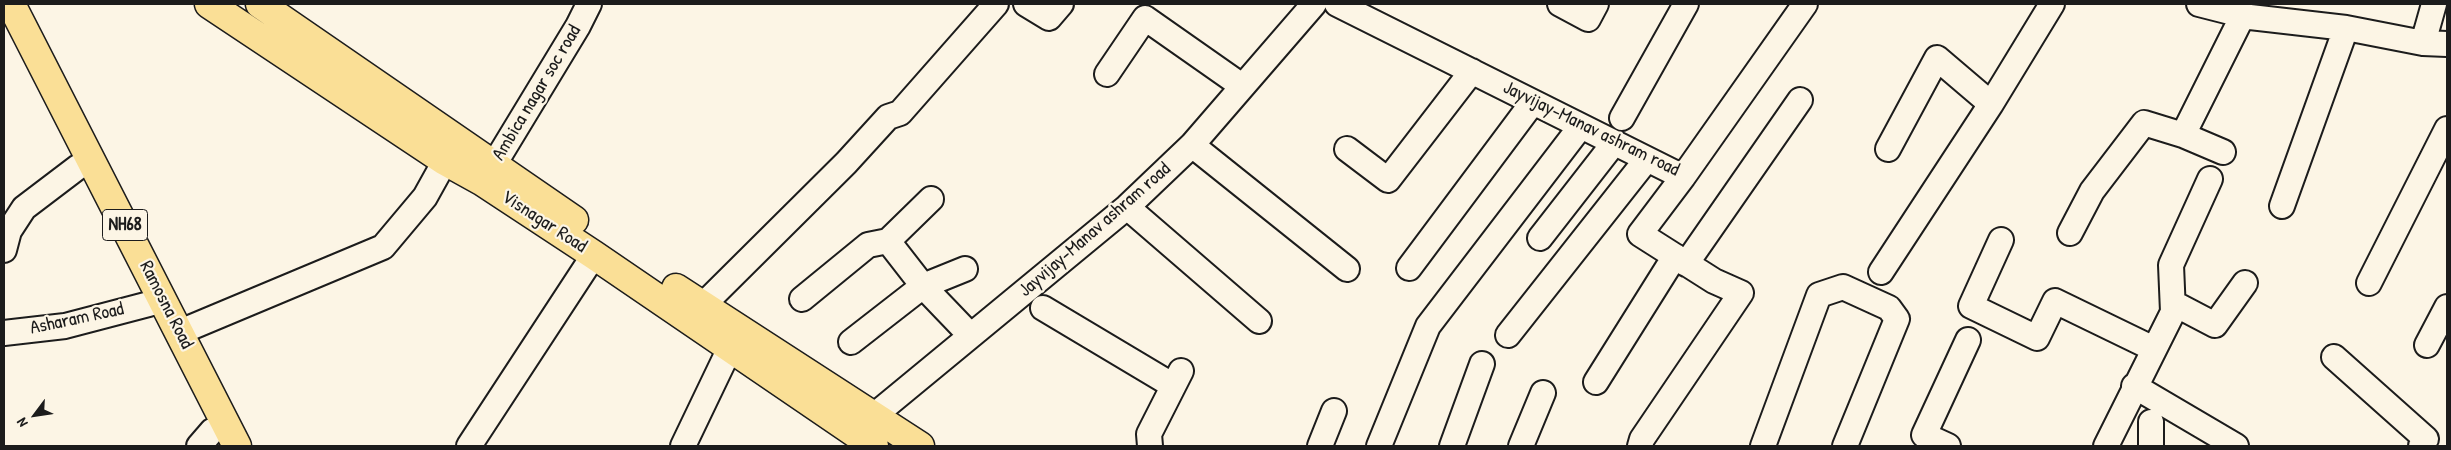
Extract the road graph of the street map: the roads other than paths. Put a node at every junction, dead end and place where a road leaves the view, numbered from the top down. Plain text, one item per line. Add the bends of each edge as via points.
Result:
1 (11, 4) edge
2 (209, 4) edge
3 (260, 4) edge
4 (589, 4) edge
5 (996, 4) edge
6 (1026, 4) edge
7 (1061, 4) edge
8 (1314, 4) edge
9 (1337, 4) edge
10 (1560, 4) edge
11 (1596, 4) edge
12 (1686, 4) edge
13 (1805, 4) edge
14 (2052, 4) edge
15 (2199, 4) edge
16 (2434, 4) edge
17 (1148, 11) edge
18 (2279, 12) edge
19 (2242, 15) junction
20 (4, 26) edge
21 (2346, 28) junction
22 (2423, 44) junction
23 (2447, 44) edge
24 (1472, 71) junction
25 (1107, 74) dead end
26 (1242, 86) junction
27 (1800, 100) dead end
28 (1533, 102) junction
29 (1992, 104) junction
30 (1622, 118) dead end
31 (1581, 126) junction
32 (2447, 129) edge
33 (2183, 135) junction
34 (1614, 143) junction
35 (1192, 145) junction
36 (1347, 149) dead end
37 (1888, 149) dead end
38 (2223, 152) dead end
39 (1647, 159) junction
40 (445, 161) junction
41 (78, 168) junction
42 (489, 173) junction
43 (1682, 177) junction
44 (2210, 179) dead end
45 (931, 199) dead end
46 (2282, 206) dead end
47 (1127, 207) junction
48 (2070, 233) dead end
49 (1540, 238) dead end
50 (2001, 240) dead end
51 (888, 241) junction
52 (4, 250) edge
53 (594, 255) junction
54 (1680, 260) junction
55 (1409, 268) dead end
56 (965, 269) dead end
57 (1347, 270) dead end
58 (1881, 272) dead end
59 (2245, 283) dead end
60 (2369, 283) dead end
61 (923, 286) junction
62 (802, 299) dead end
63 (2173, 303) junction
64 (149, 304) junction
65 (2447, 307) edge
66 (1043, 308) dead end
67 (695, 312) junction
68 (1259, 321) dead end
69 (180, 332) junction
70 (4, 333) edge
71 (970, 335) junction
72 (1508, 335) dead end
73 (1968, 340) dead end
74 (851, 342) dead end
75 (2427, 345) dead end
76 (730, 348) junction
77 (2154, 349) junction
78 (2334, 357) dead end
79 (1482, 364) dead end
80 (1596, 382) dead end
81 (2134, 386) junction
82 (1543, 393) dead end
83 (1334, 411) dead end
84 (2151, 422) dead end
85 (867, 432) edge
86 (210, 441) edge
87 (237, 446) edge
88 (469, 446) edge
89 (683, 446) edge
90 (920, 446) edge
91 (1150, 446) edge
92 (1320, 446) edge
93 (1379, 446) edge
94 (1452, 446) edge
95 (1520, 446) edge
96 (1640, 446) edge
97 (1763, 446) edge
98 (1845, 446) edge
99 (1948, 446) edge
100 (2106, 446) edge
101 (2151, 446) edge
102 (2236, 446) edge
103 (2421, 446) edge

1 - 69 main road, Ramosna Road / NH68
2 - 40 main road, Visnagar Road
3 - 42 main road
4 - 42 street, Ambica nagar soc road
5 - 67 street via 900,114 888,116 846,163
6 - 7 street via 1049,18
8 - 26 street, Jayvijay-Manav ashram road
9 - 24 street, Jayvijay-Manav ashram road
10 - 11 street via 1588,19
12 - 30 street
13 - 43 street, Jayvijay-Manav ashram road
14 - 29 street
15 - 19 street
16 - 22 street
17 - 25 street
17 - 26 street
18 - 19 street
18 - 21 street
19 - 33 street
20 - 41 main road, Ramosna Road / NH68
21 - 22 street
21 - 46 street
22 - 23 street
24 - 28 street, Jayvijay-Manav ashram road
24 - 36 street via 1388,180
26 - 35 street, Jayvijay-Manav ashram road
27 - 54 street
28 - 31 street, Jayvijay-Manav ashram road
28 - 55 street
29 - 37 street via 1937,58
29 - 58 street
31 - 34 street, Jayvijay-Manav ashram road
31 - 93 street via 1428,326
32 - 60 street
33 - 38 street
33 - 48 street via 2144,123 2092,191
34 - 39 street, Jayvijay-Manav ashram road
34 - 49 street
35 - 47 street, Jayvijay-Manav ashram road
35 - 57 street
39 - 43 street, Jayvijay-Manav ashram road
39 - 72 street
40 - 42 main road, Visnagar Road
40 - 69 street via 425,197 383,247
41 - 52 street via 24,208 9,231
41 - 64 main road, Ramosna Road / NH68
42 - 53 main road, Visnagar Road
42 - 67 main road
43 - 54 street via 1640,234
44 - 63 street via 2171,264
45 - 51 street
47 - 68 street
47 - 71 street, Jayvijay-Manav ashram road
50 - 77 street via 1971,306 2037,338 2056,301
51 - 61 street
51 - 62 street via 868,245
53 - 67 main road, Visnagar Road
53 - 88 street
54 - 80 street
54 - 96 street via 1714,282 1741,293
56 - 61 street
59 - 63 street via 2215,325
61 - 71 street
61 - 74 street
63 - 77 street via 2173,312
64 - 70 street, Asharam Road via 65,326
64 - 86 main road, Ramosna Road / NH68
65 - 75 street
66 - 91 street via 1177,378 1149,434
67 - 76 main road, Visnagar Road
67 - 85 main road
69 - 87 main road, Ramosna Road / NH68
71 - 85 street, Jayvijay-Manav ashram road
73 - 99 street via 1924,435
76 - 85 main road, Visnagar Road
76 - 89 street
77 - 81 street
78 - 103 street via 2426,439
79 - 94 street
81 - 100 street
81 - 102 street
82 - 95 street
83 - 92 street
84 - 101 street
85 - 90 main road
97 - 98 street via 1819,295 1844,287 1889,308 1897,319

